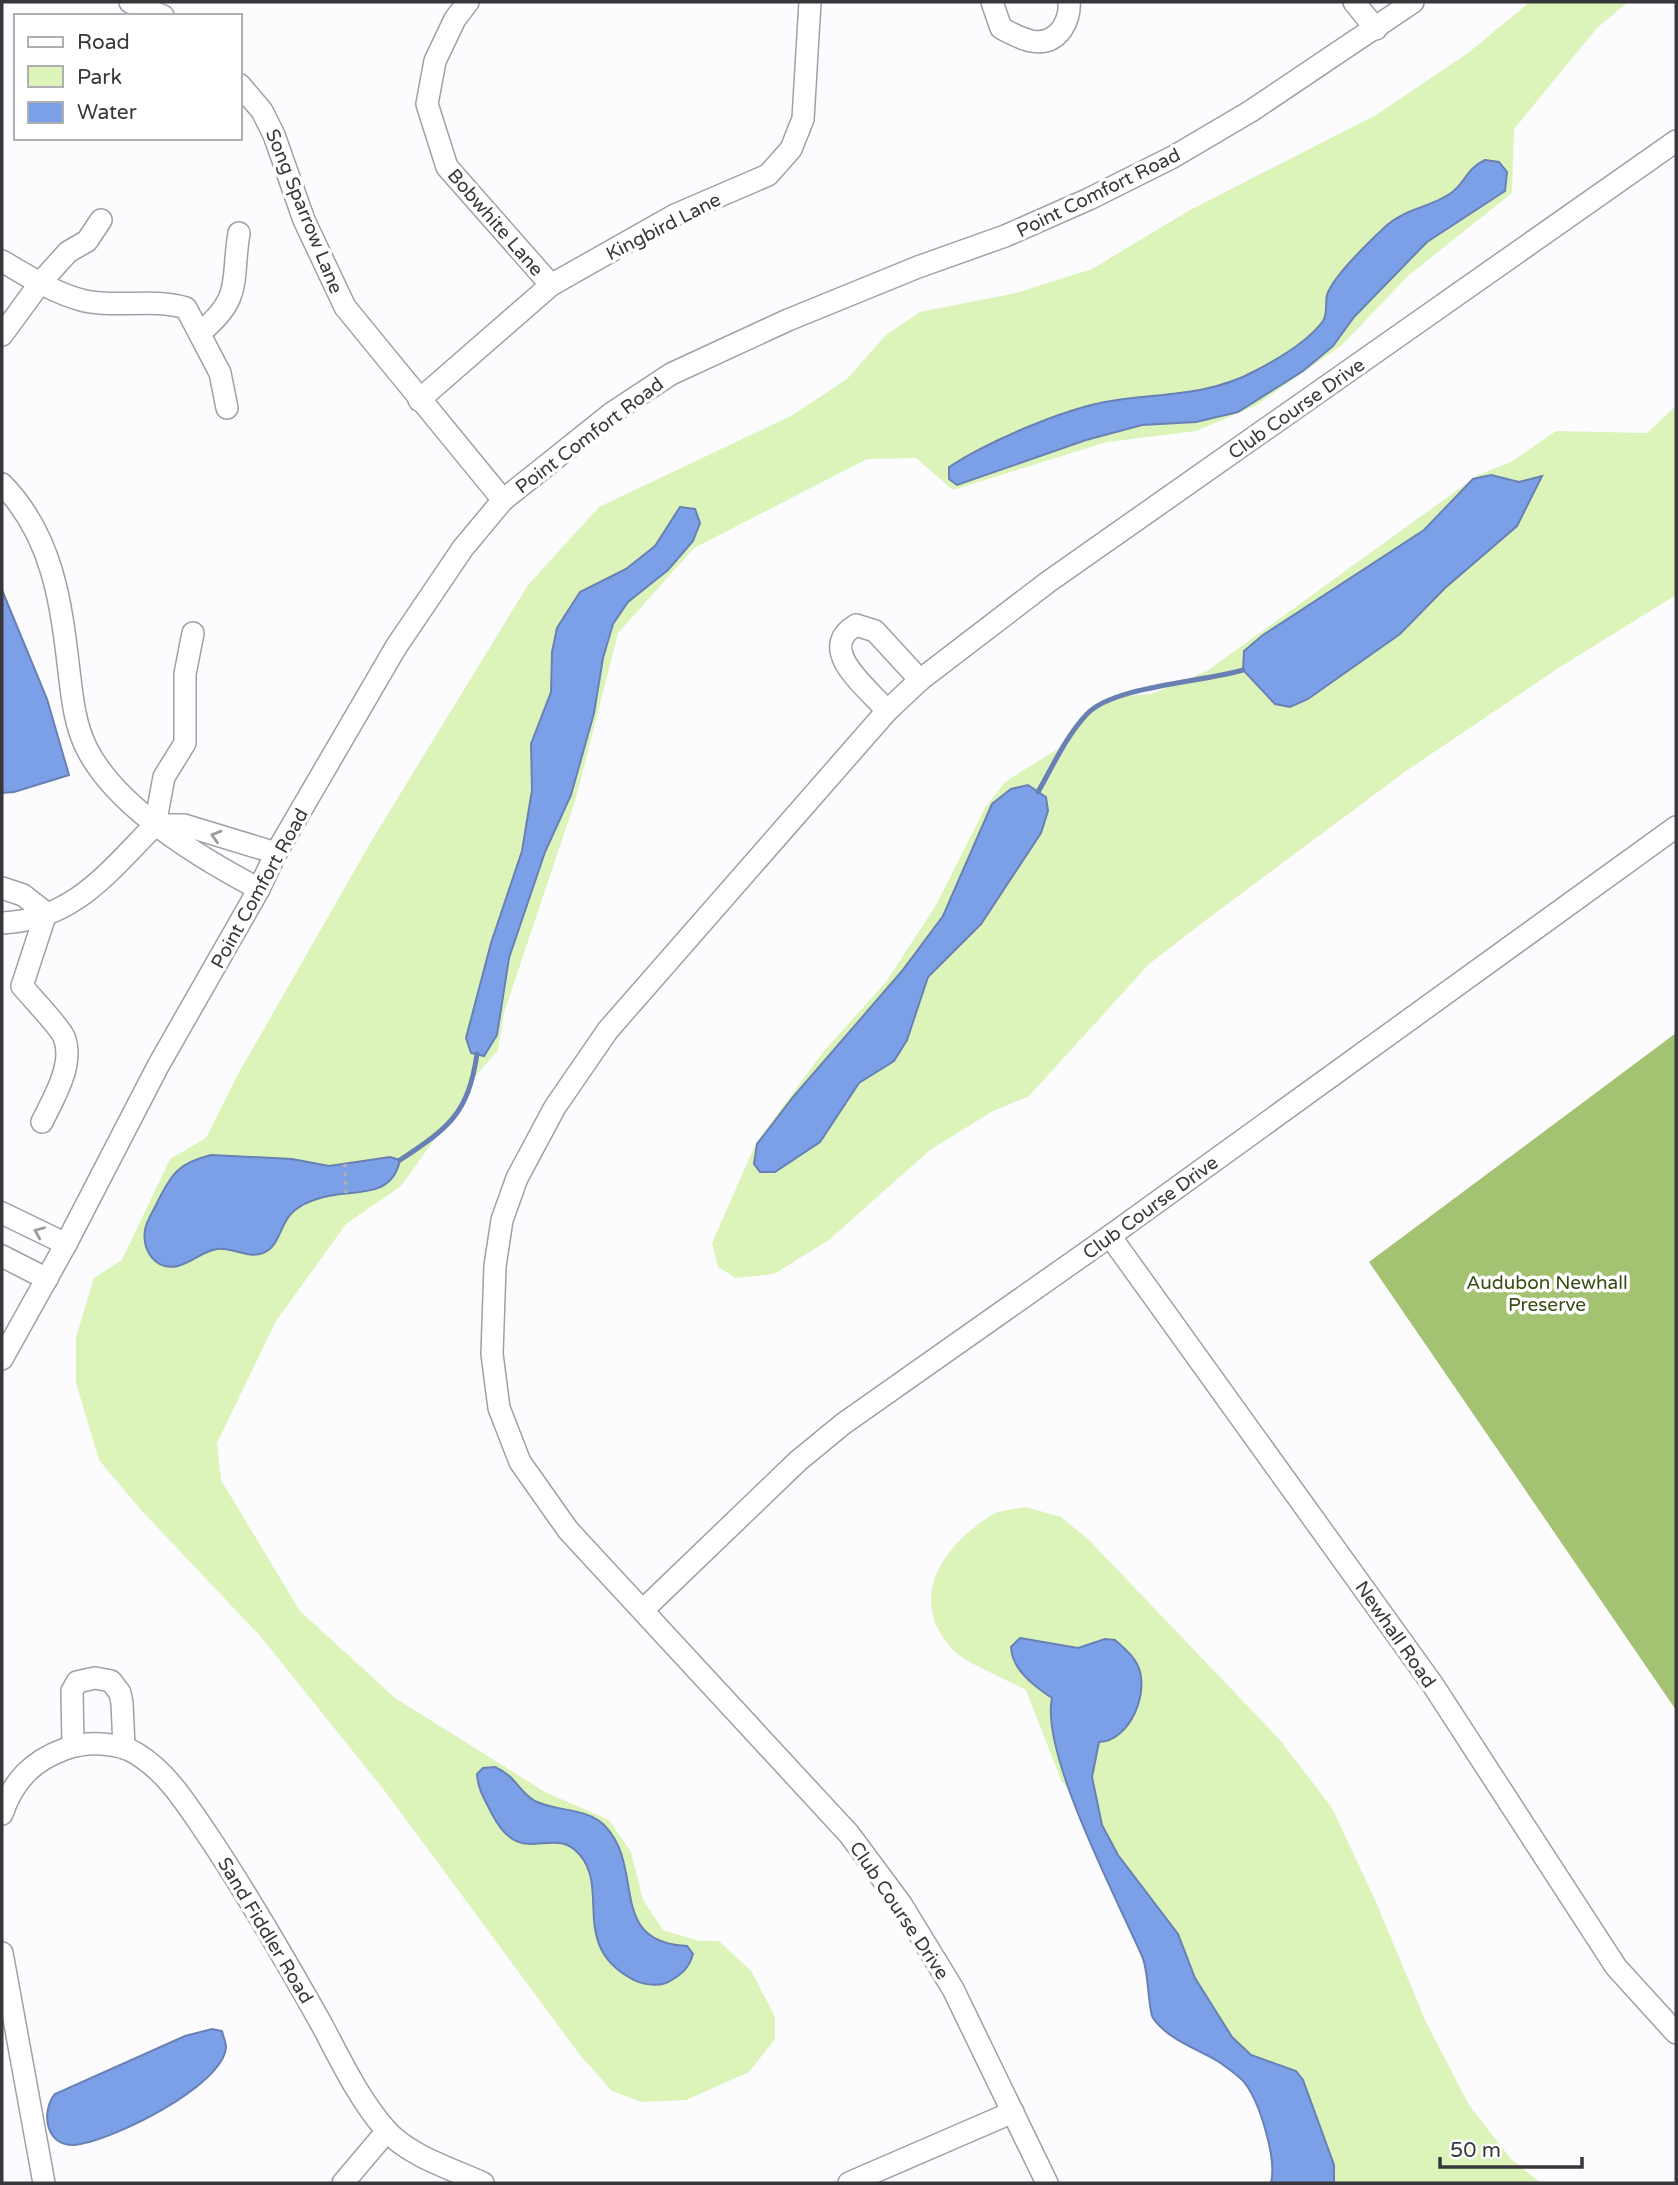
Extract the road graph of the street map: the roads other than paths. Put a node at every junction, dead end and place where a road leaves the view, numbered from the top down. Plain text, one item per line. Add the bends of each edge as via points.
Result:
1 (130, 2) edge
2 (468, 2) edge
3 (810, 2) edge
4 (992, 2) edge
5 (1069, 2) edge
6 (1354, 2) edge
7 (1402, 5) edge
8 (158, 9) edge
9 (1376, 29) junction
10 (242, 87) edge
11 (1676, 141) edge
12 (101, 220) dead end
13 (239, 233) dead end
14 (2, 261) edge
15 (40, 283) junction
16 (551, 285) junction
17 (201, 332) junction
18 (2, 335) edge
19 (419, 400) junction
20 (227, 408) dead end
21 (2, 484) edge
22 (503, 500) junction
23 (193, 633) dead end
24 (920, 680) junction
25 (887, 711) junction
26 (155, 825) junction
27 (1676, 827) edge
28 (276, 853) junction
29 (2, 888) edge
30 (259, 890) junction
31 (47, 913) junction
32 (2, 923) edge
33 (12, 983) edge
34 (42, 1122) dead end
35 (5, 1223) edge
36 (1110, 1236) junction
37 (66, 1244) junction
38 (2, 1256) edge
39 (47, 1279) junction
40 (2, 1359) edge
41 (643, 1610) junction
42 (73, 1746) junction
43 (124, 1747) junction
44 (2, 1815) edge
45 (2, 1953) edge
46 (1676, 2033) edge
47 (1013, 2112) junction
48 (387, 2131) junction
49 (44, 2183) edge
50 (343, 2183) edge
51 (483, 2183) edge
52 (849, 2183) edge
53 (1047, 2183) edge

1 - 8 street
2 - 16 street, Bobwhite Lane via 435,61 427,104 447,167
3 - 16 street, Kingbird Lane via 803,119 790,149 768,175 675,215
4 - 5 street via 1001,28 1037,43 1053,39 1064,26
6 - 9 street
7 - 9 street, Point Comfort Road
9 - 22 street, Point Comfort Road via 1173,157 1089,199 788,320 671,374 593,427
10 - 19 street, Song Sparrow Lane via 274,135 304,220 345,307
11 - 24 street, Club Course Drive via 1048,582
12 - 15 street via 87,241 68,252
13 - 17 street via 232,293 222,314
14 - 15 street
15 - 17 street via 85,301 169,303 186,308
15 - 18 street
16 - 19 street, Kingbird Lane
17 - 20 street via 219,373
19 - 22 street, Song Sparrow Lane
21 - 26 street via 39,538 52,567 60,594 73,702 87,750
22 - 28 street, Point Comfort Road via 463,548 396,648
23 - 26 street via 185,674 185,744 164,777
24 - 25 street, Club Course Drive
24 - 25 street via 876,631 856,625 845,632 839,640 840,656
25 - 41 street, Club Course Drive via 608,1030 555,1107 516,1178 502,1220 495,1266 492,1353 499,1408 520,1462 568,1530
28 -> 26 street via 184,825
26 - 30 street
26 - 31 street via 85,895
27 - 36 street, Club Course Drive
28 - 30 street, Point Comfort Road
29 - 31 street via 23,895
30 - 37 street, Point Comfort Road via 158,1066
31 - 32 street
31 - 33 street
33 - 34 street via 64,1037 61,1085
37 -> 35 street
36 - 41 street, Club Course Drive via 843,1424 798,1461
36 - 46 street, Newhall Road via 1440,1696 1616,1967
37 - 39 street, Point Comfort Road
38 - 39 street
39 - 40 street, Point Comfort Road
41 - 47 street, Club Course Drive via 849,1834 901,1904 953,1989
42 - 43 street
42 - 43 street via 72,1691 77,1682 94,1678 111,1681 120,1693
42 - 44 street via 25,1771 8,1795
43 - 48 street, Sand Fiddler Road via 149,1763 187,1804 347,2073
45 - 49 street
47 - 52 street
47 - 53 street, Club Course Drive
48 - 50 street
48 - 51 street, Sand Fiddler Road via 438,2163

